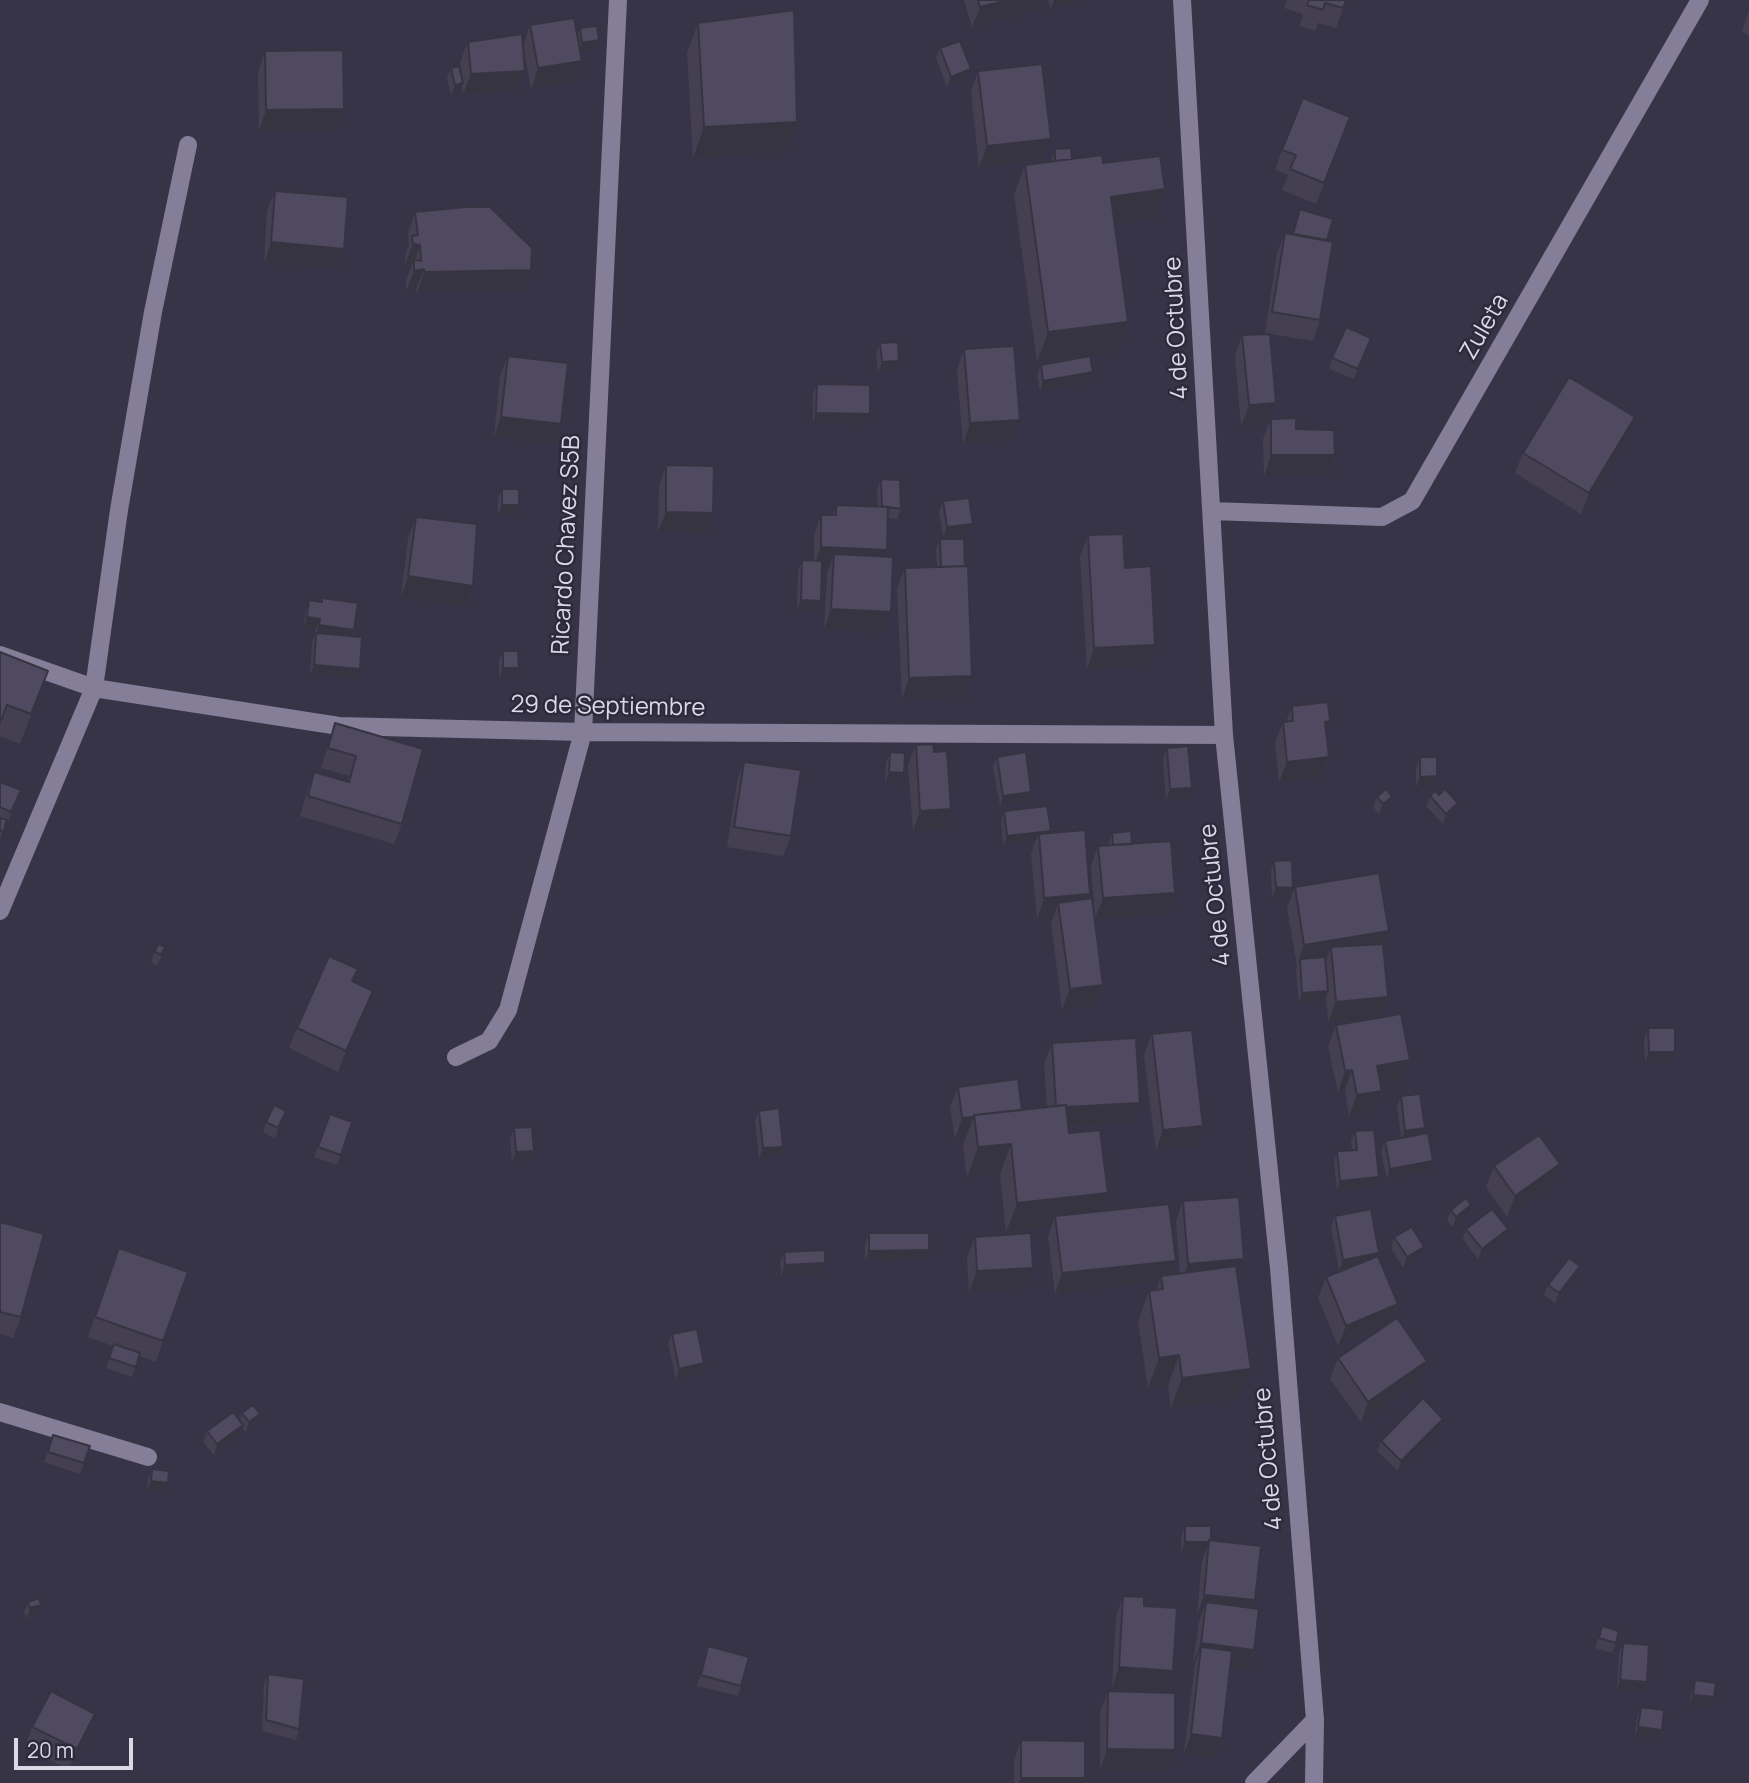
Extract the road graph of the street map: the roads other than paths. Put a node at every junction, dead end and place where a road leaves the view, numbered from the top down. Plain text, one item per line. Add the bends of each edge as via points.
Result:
1 (618, 0) edge
2 (1182, 0) edge
3 (1700, 0) edge
4 (188, 145) dead end
5 (1212, 510) junction
6 (0, 655) edge
7 (94, 688) junction
8 (583, 732) junction
9 (1224, 735) junction
10 (0, 911) edge
11 (456, 1057) dead end
12 (0, 1412) edge
13 (148, 1457) dead end
14 (1315, 1720) junction
15 (1254, 1783) edge
16 (1314, 1783) edge

1 - 8 street, Ricardo Chavez S5B
2 - 5 street, 4 de Octubre
3 - 5 street, Zuleta via 1412,501 1382,517
4 - 7 street via 153,312
5 - 9 street, 4 de Octubre
6 - 7 street, 29 de Septiembre
7 - 8 street, 29 de Septiembre via 339,726
7 - 10 street
8 - 9 street, 29 de Septiembre
8 - 11 street, Ricardo Chavez S5B via 508,1010 489,1041
9 - 14 street, 4 de Octubre via 1279,1268
12 - 13 street
14 - 15 street
14 - 16 street, 4 de Octubre

